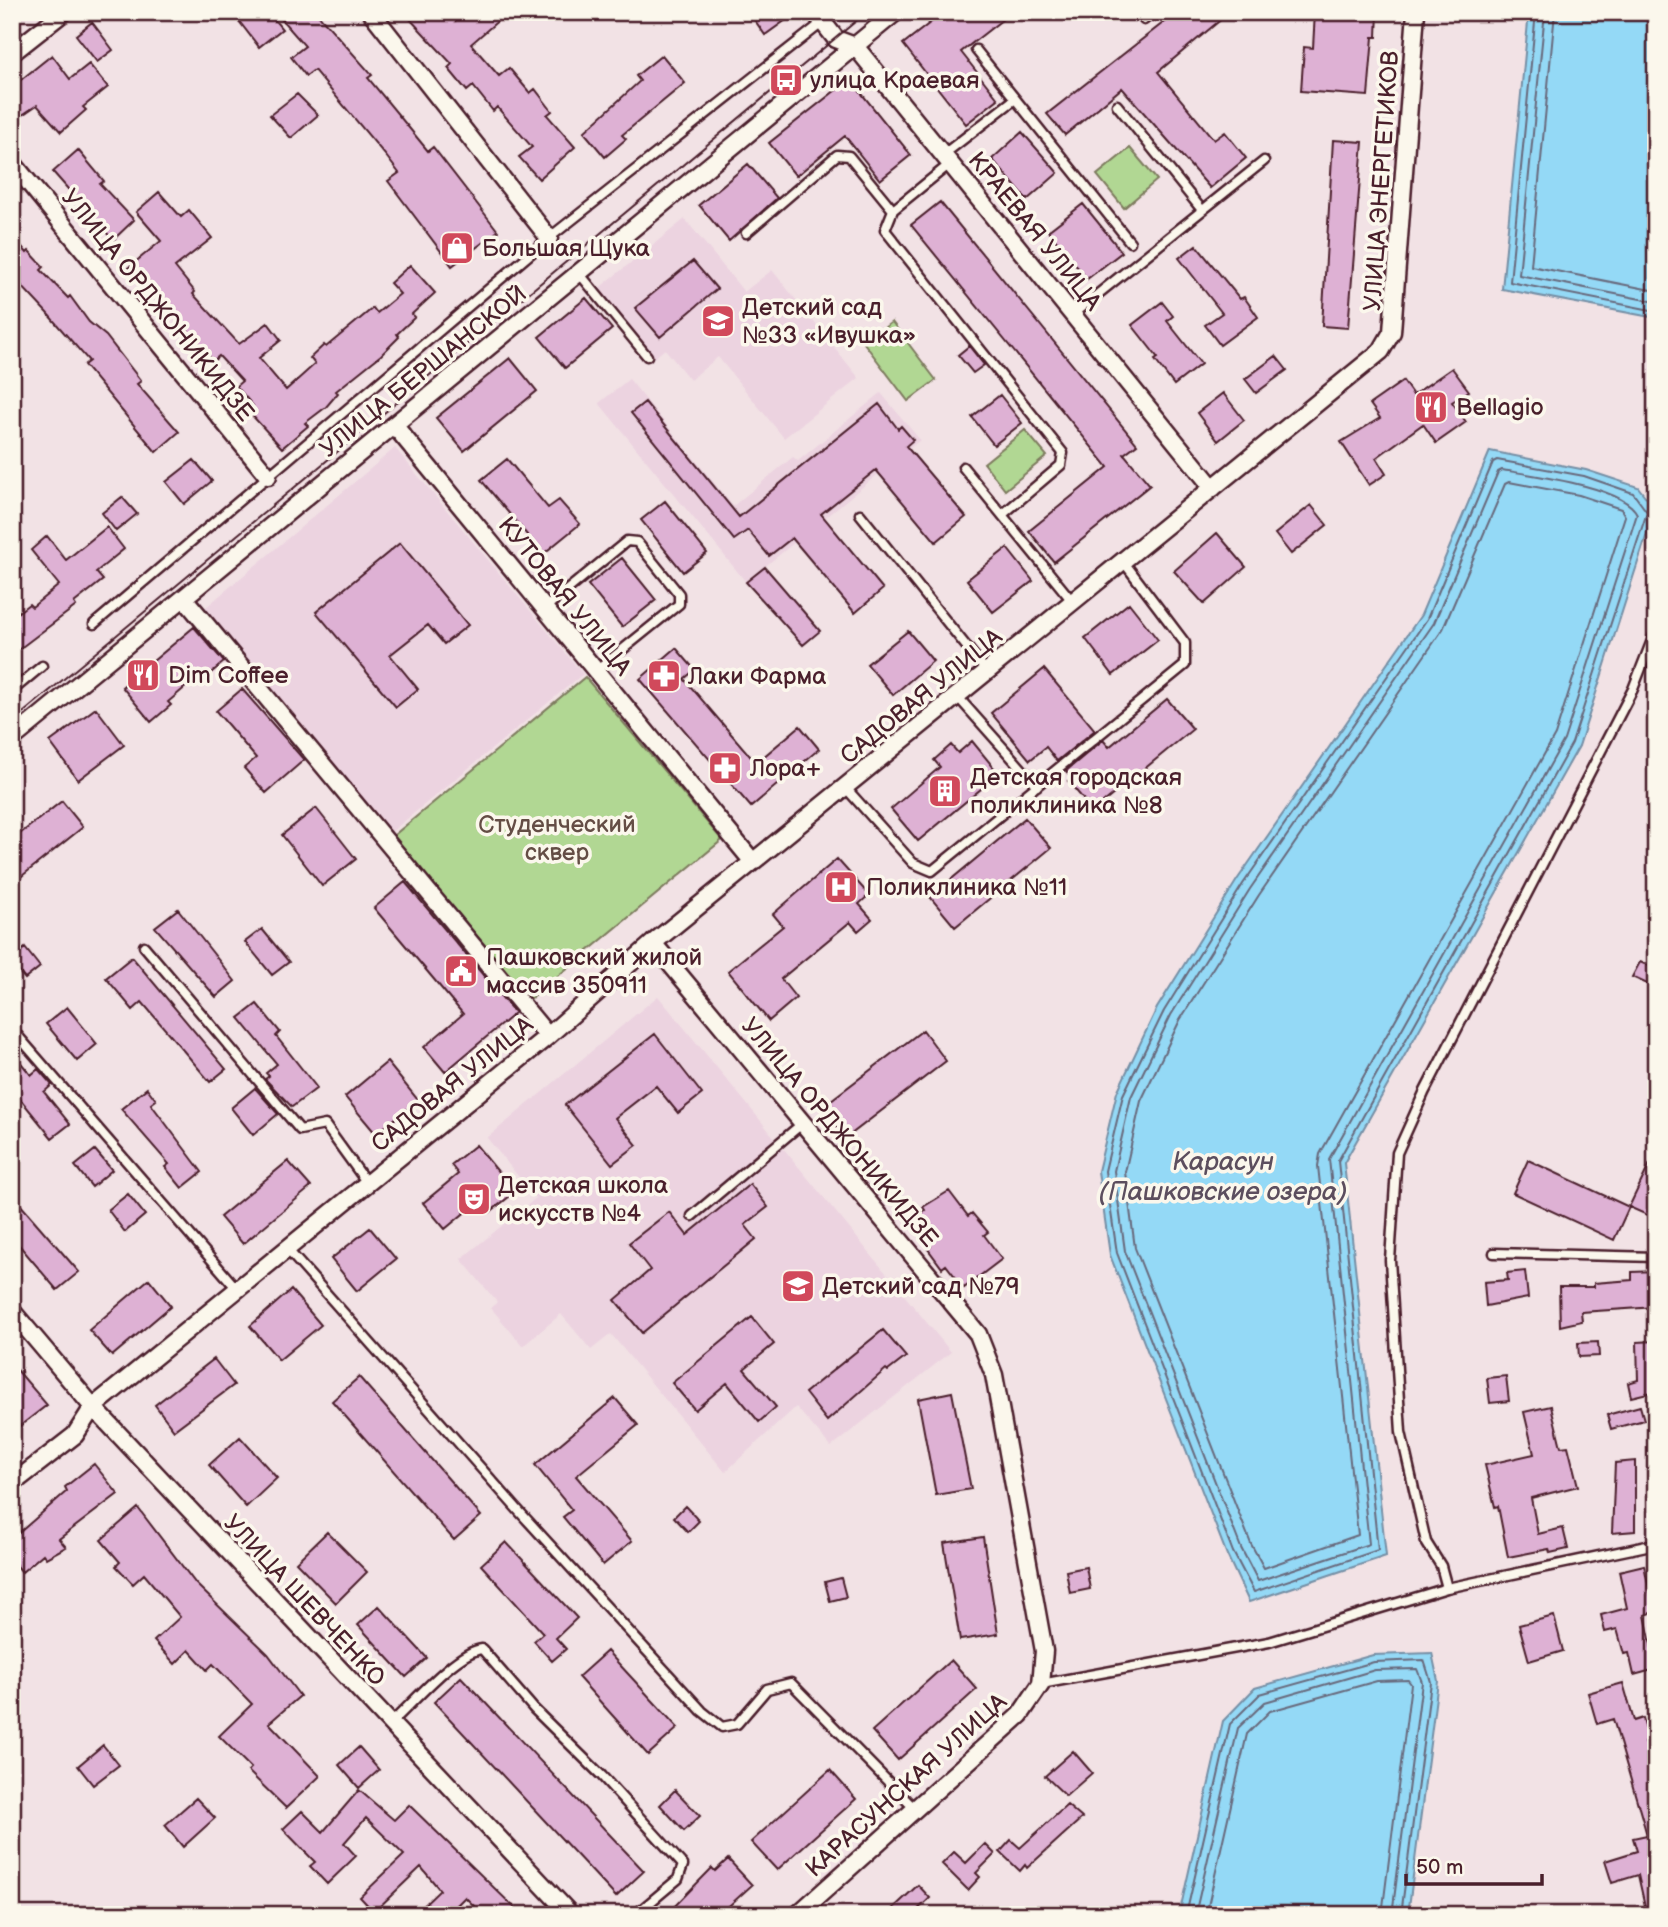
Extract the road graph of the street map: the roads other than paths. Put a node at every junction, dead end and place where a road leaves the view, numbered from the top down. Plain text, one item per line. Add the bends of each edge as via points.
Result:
1 (64, 12) edge
2 (371, 12) edge
3 (896, 12) edge
4 (1153, 12) edge
5 (1416, 12) edge
6 (819, 17) edge
7 (1144, 20) dead end
8 (855, 46) junction
9 (976, 50) dead end
10 (12, 53) edge
11 (1015, 99) junction
12 (1117, 105) dead end
13 (948, 158) junction
14 (1264, 161) dead end
15 (12, 162) edge
16 (893, 210) junction
17 (1202, 210) junction
18 (747, 233) dead end
19 (549, 238) junction
20 (1130, 242) dead end
21 (579, 273) junction
22 (1073, 314) junction
23 (1381, 351) joint
24 (647, 356) dead end
25 (394, 425) junction
26 (963, 467) dead end
27 (268, 476) junction
28 (1213, 488) junction
29 (860, 514) dead end
30 (1002, 515) junction
31 (1123, 561) junction
32 (184, 598) junction
33 (1073, 602) junction
34 (545, 608) junction
35 (94, 624) dead end
36 (1656, 630) edge
37 (42, 666) dead end
38 (596, 671) junction
39 (987, 672) junction
40 (12, 691) edge
41 (957, 696) junction
42 (14, 733) edge
43 (1037, 786) junction
44 (845, 787) junction
45 (753, 862) junction
46 (653, 943) junction
47 (144, 946) dead end
48 (12, 1029) edge
49 (548, 1036) junction
50 (804, 1122) junction
51 (367, 1183) junction
52 (692, 1216) dead end
53 (287, 1249) junction
54 (1494, 1253) dead end
55 (1656, 1258) edge
56 (237, 1289) junction
57 (12, 1311) edge
58 (93, 1407) junction
59 (12, 1484) edge
60 (1656, 1544) edge
61 (1447, 1588) junction
62 (1041, 1684) junction
63 (390, 1724) junction
64 (915, 1809) junction
65 (571, 1915) edge
66 (635, 1915) edge
67 (797, 1915) edge

1 - 10 street
2 - 19 street
3 - 8 street, УЛИЦА БЕРШАНСКОЙ
4 - 7 lane
5 - 23 street, УЛИЦА ЭНЕРГЕТИКОВ via 1392,332
6 - 8 street, КРАЕВАЯ УЛИЦА via 836,38
6 - 19 lane
8 - 13 street, КРАЕВАЯ УЛИЦА
8 - 21 street, УЛИЦА БЕРШАНСКОЙ
9 - 11 lane
11 - 13 lane
11 - 20 lane
12 - 17 lane
13 - 16 lane
13 - 22 street, КРАЕВАЯ УЛИЦА
14 - 17 lane
15 - 27 street, УЛИЦА ОРДЖОНИКИДЗЕ
16 - 18 lane via 849,156 838,155
16 - 30 lane via 885,230 1063,453 1061,465
17 - 22 lane
19 - 27 lane
21 - 24 lane
21 - 25 street, УЛИЦА БЕРШАНСКОЙ
22 - 28 street, КРАЕВАЯ УЛИЦА
23 - 28 street, САДОВАЯ УЛИЦА
25 - 32 street, УЛИЦА БЕРШАНСКОЙ
25 - 34 street, КУТОВАЯ УЛИЦА
26 - 30 lane
27 - 35 lane
28 - 31 street, САДОВАЯ УЛИЦА
29 - 39 lane
30 - 33 lane
31 - 33 street, САДОВАЯ УЛИЦА
31 - 43 lane via 1185,643 1185,665
32 - 42 street, УЛИЦА БЕРШАНСКОЙ
32 - 49 street
33 - 39 street, САДОВАЯ УЛИЦА
34 - 38 street, КУТОВАЯ УЛИЦА
34 - 38 lane via 627,541 637,542 679,594 680,604
36 - 61 lane via 1633,689 1397,1153 1390,1260 1401,1432 1426,1542 1441,1566
37 - 40 lane
38 - 45 street, КУТОВАЯ УЛИЦА
39 - 41 street, САДОВАЯ УЛИЦА
41 - 43 lane
41 - 44 street, САДОВАЯ УЛИЦА
43 - 44 lane via 932,871 913,863
44 - 45 street, САДОВАЯ УЛИЦА
45 - 46 street, САДОВАЯ УЛИЦА
46 - 49 street, САДОВАЯ УЛИЦА
46 - 50 street, УЛИЦА ОРДЖОНИКИДЗЕ
47 - 51 lane via 300,1130 324,1125
48 - 56 lane
49 - 51 street, САДОВАЯ УЛИЦА
50 - 52 lane
50 - 62 street, УЛИЦА ОРДЖОНИКИДЗЕ via 978,1334 994,1375 1044,1651
51 - 53 street, САДОВАЯ УЛИЦА
53 - 56 street, САДОВАЯ УЛИЦА
53 - 64 lane via 702,1710 722,1727 737,1724 767,1689 791,1683
54 - 55 lane
56 - 58 street, САДОВАЯ УЛИЦА
57 - 58 street, УЛИЦА ШЕВЧЕНКО
58 - 59 street, САДОВАЯ УЛИЦА via 75,1435
58 - 63 street, УЛИЦА ШЕВЧЕНКО
60 - 61 lane
61 - 62 lane via 1269,1642
62 - 64 street, КАРАСУНСКАЯ УЛИЦА via 1020,1715
63 - 65 street, УЛИЦА ШЕВЧЕНКО
63 - 66 lane via 456,1661 470,1650 482,1649 683,1865 678,1879
64 - 67 street, КАРАСУНСКАЯ УЛИЦА

